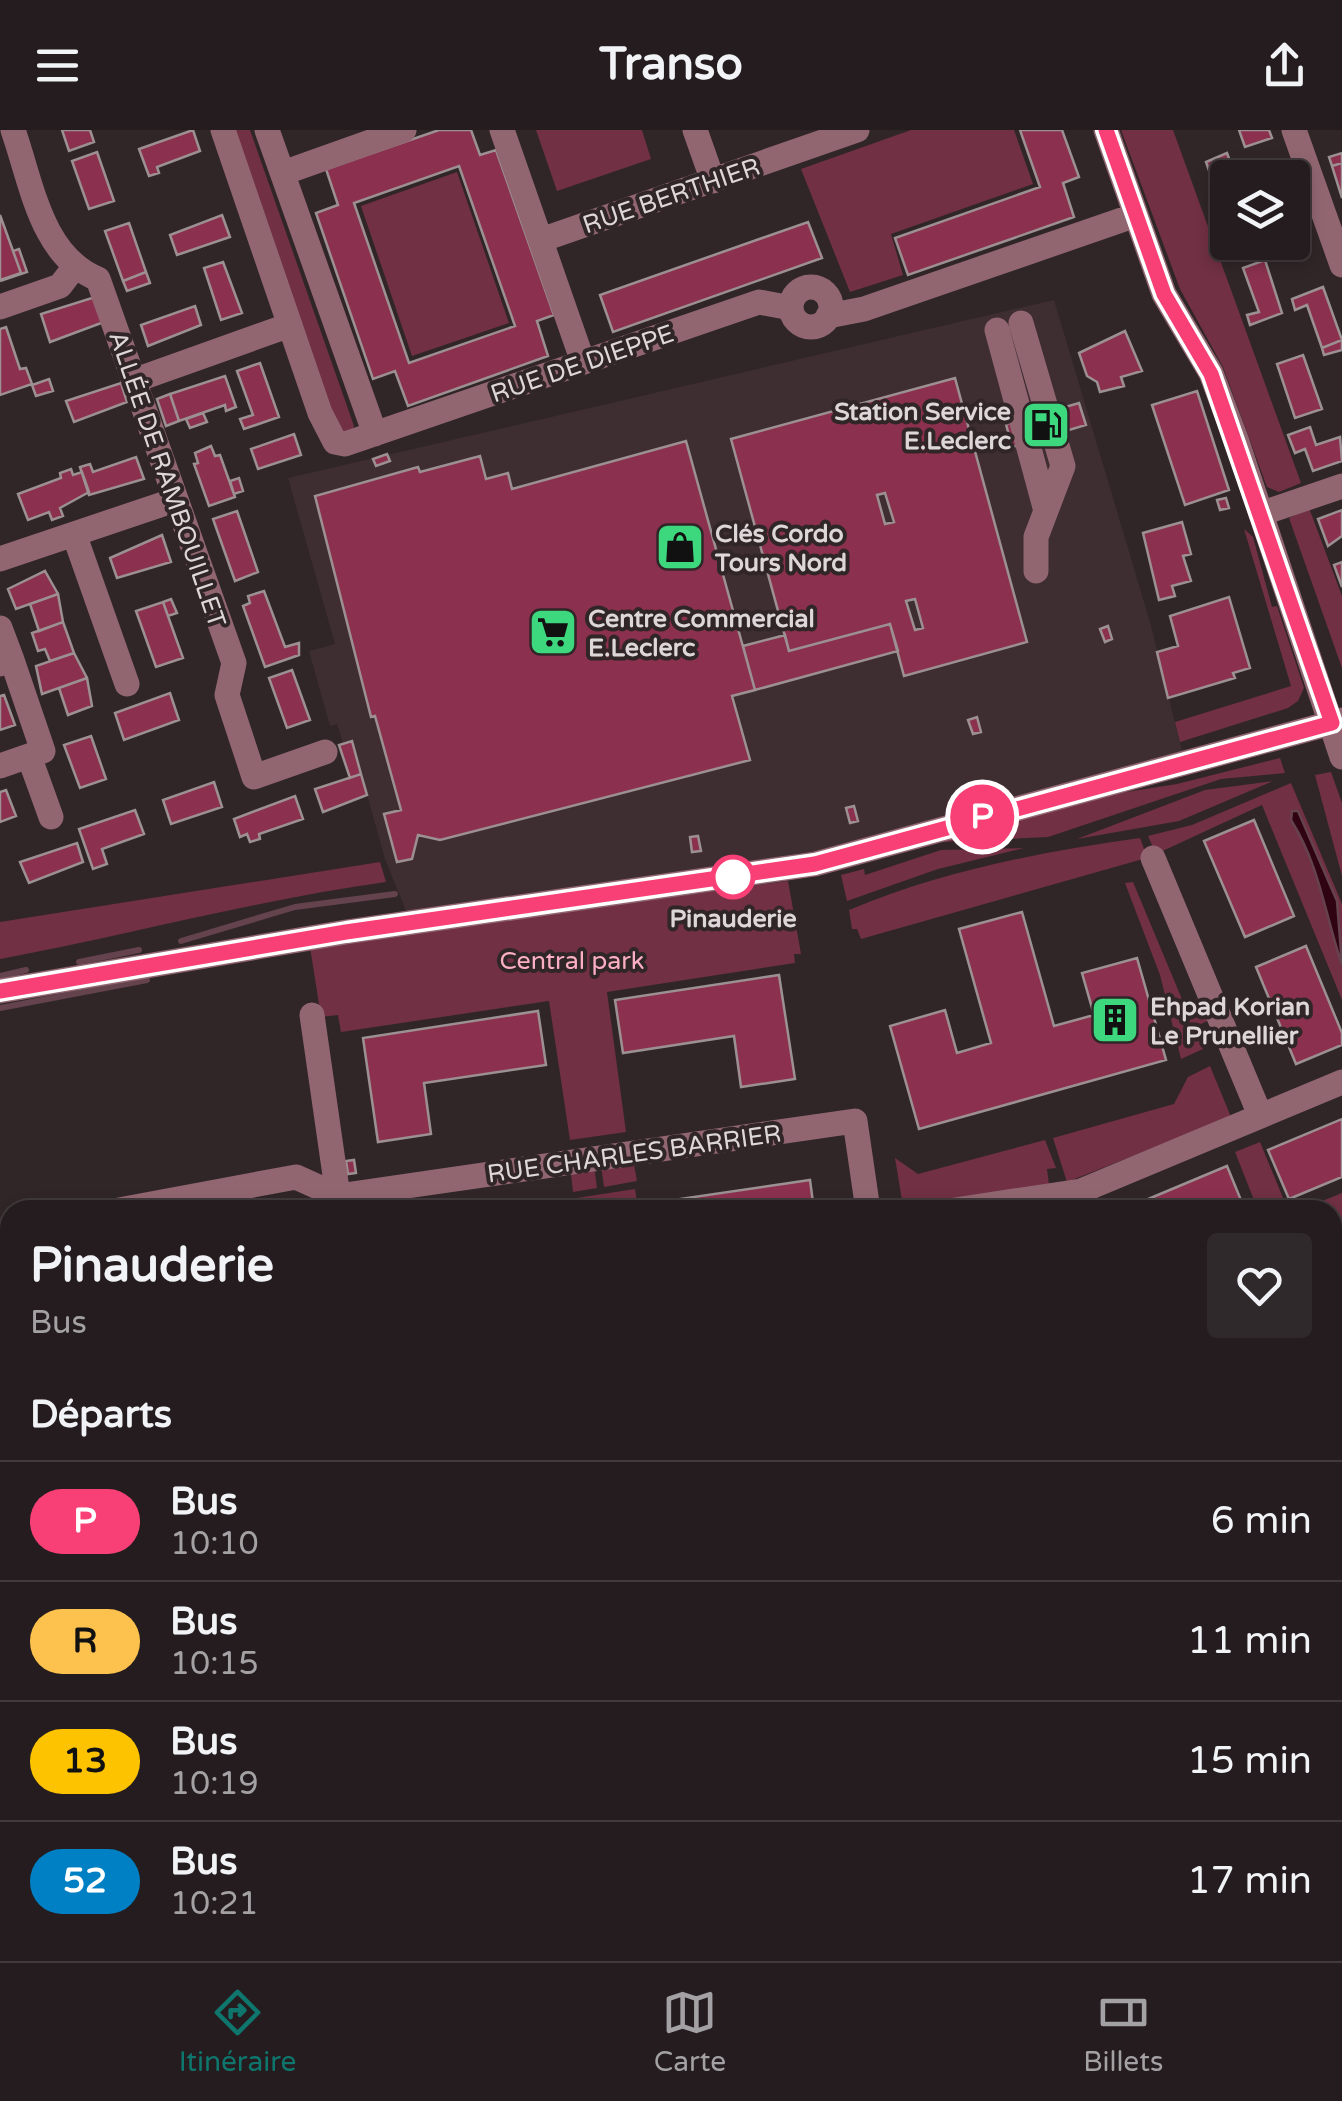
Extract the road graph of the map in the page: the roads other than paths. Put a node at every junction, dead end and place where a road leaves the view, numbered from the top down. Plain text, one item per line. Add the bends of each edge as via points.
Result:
1 (14, 130) edge
2 (223, 130) edge
3 (404, 130) edge
4 (502, 130) edge
5 (695, 130) edge
6 (857, 130) edge
7 (1106, 130) edge
8 (1294, 130) edge
9 (269, 131) edge
10 (282, 173) junction
11 (713, 181) junction
12 (1136, 215) junction
13 (541, 240) junction
14 (1342, 264) edge
15 (73, 269) junction
16 (0, 307) edge
17 (290, 325) junction
18 (1009, 326) dead end
19 (583, 362) junction
20 (133, 381) junction
21 (375, 434) junction
22 (1342, 486) edge
23 (176, 500) junction
24 (1263, 513) junction
25 (74, 534) junction
26 (0, 559) edge
27 (1036, 572) dead end
28 (0, 628) edge
29 (6, 662) edge
30 (126, 684) dead end
31 (1337, 721) edge
32 (326, 752) dead end
33 (29, 756) junction
34 (1342, 757) edge
35 (0, 766) edge
36 (51, 817) dead end
37 (1153, 858) dead end
38 (0, 991) edge
39 (312, 1014) dead end
40 (1342, 1082) edge
41 (1260, 1115) junction
42 (174, 1200) edge
43 (334, 1200) edge
44 (339, 1200) edge
45 (358, 1200) edge
46 (867, 1200) edge
47 (1021, 1200) edge

1 - 15 street, ALLÉE DE RAMBOUILLET via 53,244
2 - 17 street, RUE DE DIEPPE
3 - 10 street
4 - 13 street
5 - 11 street
6 - 11 street, RUE BERTHIER
7 - 12 street
8 - 14 street
9 - 10 street
10 - 21 street
11 - 13 street, RUE BERTHIER
12 - 19 street, RUE DE DIEPPE via 828,316 819,325 806,326 790,308 759,302
12 - 24 street via 1164,294 1211,374
13 - 19 street
15 - 16 street via 60,286
15 - 20 street, ALLÉE DE RAMBOUILLET via 98,280
17 - 20 street
17 - 21 street, RUE DE DIEPPE via 327,432 345,444
18 - 27 street via 1063,466 1036,538
19 - 21 street, RUE DE DIEPPE
20 - 23 street, ALLÉE DE RAMBOUILLET
22 - 24 street
23 - 25 street
23 - 32 street, ALLÉE DE RAMBOUILLET via 234,664 226,696 254,777
24 - 31 street
25 - 26 street
25 - 30 street
28 - 29 street
29 - 33 street via 44,751
31 - 34 street
31 - 38 street via 815,864 346,932
33 - 35 street
33 - 36 street
37 - 41 street
39 - 44 street
40 - 41 street
41 - 47 street via 1080,1191
42 - 43 street via 296,1178
45 - 46 street, RUE CHARLES BARRIER via 855,1121

